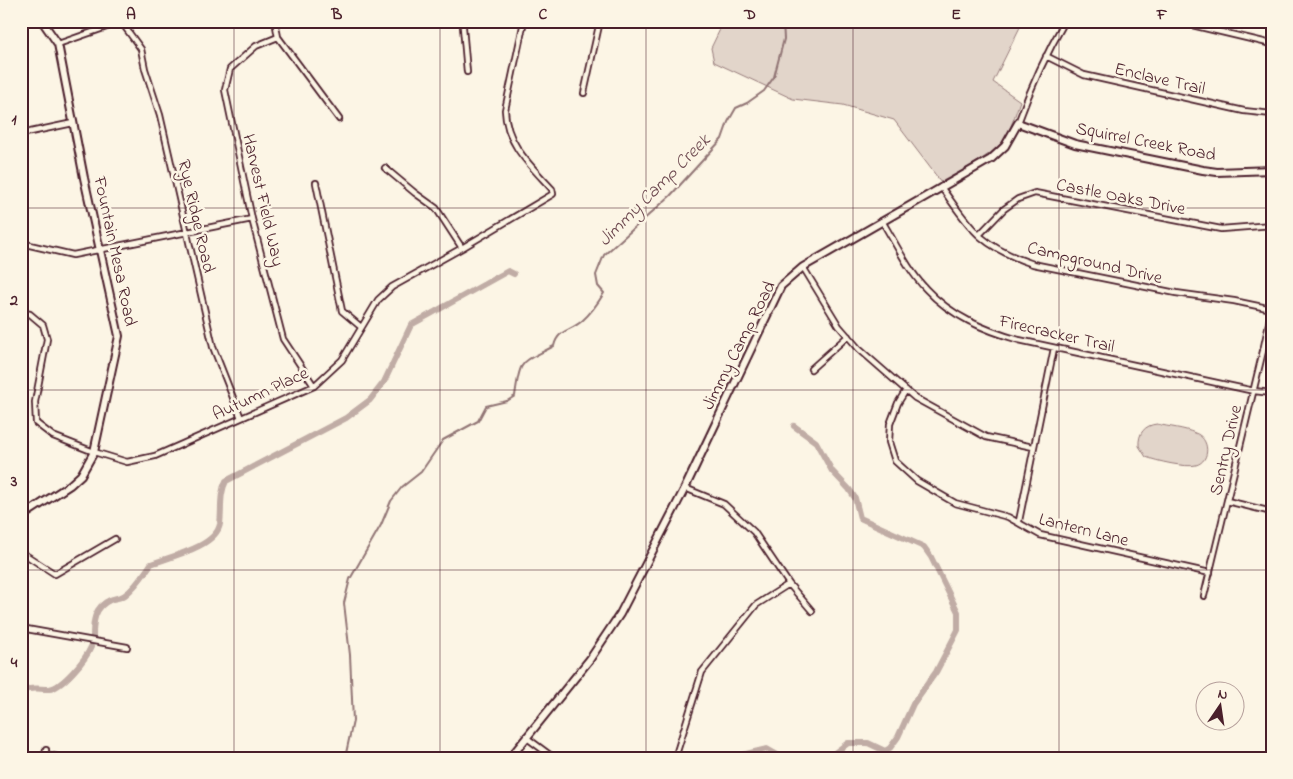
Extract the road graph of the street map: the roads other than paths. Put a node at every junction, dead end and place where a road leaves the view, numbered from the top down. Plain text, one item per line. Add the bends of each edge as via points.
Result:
1 (42, 21) edge
2 (275, 21) edge
3 (464, 21) edge
4 (524, 21) edge
5 (600, 21) edge
6 (1065, 21) edge
7 (1175, 21) edge
8 (123, 22) edge
9 (278, 37) junction
10 (58, 44) junction
11 (1272, 44) edge
12 (1046, 56) junction
13 (467, 72) dead end
14 (584, 93) dead end
15 (1272, 114) edge
16 (339, 119) dead end
17 (73, 123) junction
18 (1018, 123) junction
19 (21, 134) edge
20 (385, 168) dead end
21 (1272, 170) edge
22 (316, 183) dead end
23 (941, 187) junction
24 (252, 219) junction
25 (882, 221) junction
26 (1272, 225) edge
27 (186, 231) junction
28 (979, 235) junction
29 (21, 243) edge
30 (462, 248) junction
31 (101, 250) junction
32 (803, 267) junction
33 (1272, 309) edge
34 (21, 312) edge
35 (361, 327) junction
36 (848, 336) junction
37 (1054, 348) junction
38 (811, 369) dead end
39 (314, 386) junction
40 (906, 390) junction
41 (1254, 391) junction
42 (1272, 393) edge
43 (241, 418) junction
44 (1033, 447) junction
45 (94, 452) junction
46 (685, 488) junction
47 (1227, 501) junction
48 (1272, 512) edge
49 (21, 517) edge
50 (1019, 521) junction
51 (115, 539) dead end
52 (21, 552) edge
53 (1210, 573) junction
54 (789, 584) junction
55 (1204, 596) dead end
56 (812, 611) dead end
57 (21, 628) edge
58 (127, 647) dead end
59 (527, 738) junction
60 (45, 754) edge
61 (61, 758) edge
62 (510, 758) edge
63 (554, 758) edge
64 (675, 758) edge

1 - 10 street, Fountain Mesa Road
2 - 9 street
3 - 13 street
4 - 30 street, Autumn Place via 505,110 505,124 517,150 553,194
5 - 14 street
6 - 12 street, Jimmy Camp Road
7 - 11 street
8 - 10 street
8 - 27 street, Rye Ridge Road via 141,49 160,115
9 - 16 street
9 - 24 street, Harvest Field Way via 256,46 230,69 226,90
10 - 17 street, Fountain Mesa Road
12 - 15 street, Enclave Trail via 1084,75 1244,111
12 - 18 street, Jimmy Camp Road
17 - 19 street
17 - 31 street, Fountain Mesa Road
18 - 21 street, Squirrel Creek Road via 1075,144 1203,170
18 - 23 street, Jimmy Camp Road via 1005,146 991,159
20 - 30 street via 436,208
22 - 35 street via 342,311
23 - 25 street, Jimmy Camp Road
23 - 28 street, Campground Drive
24 - 27 street
24 - 39 street, Harvest Field Way via 283,339
25 - 32 street, Jimmy Camp Road
25 - 37 street, Firecracker Trail via 926,289 954,314 990,332
26 - 28 street, Castle Oaks Drive via 1221,229 1035,193 1004,209
27 - 31 street
27 - 43 street, Rye Ridge Road via 213,347
28 - 33 street, Campground Drive via 1012,256 1033,264 1176,294
29 - 31 street via 73,255
30 - 35 street, Autumn Place via 392,288 378,300
31 - 45 street, Fountain Mesa Road via 120,336
32 - 36 street
32 - 46 street, Jimmy Camp Road via 781,286
33 - 41 street, Sentry Drive
34 - 45 street, Autumn Place via 30,314 43,325 47,339 35,402 36,423 53,436
35 - 39 street, Autumn Place via 342,360
36 - 38 street
36 - 40 street
37 - 41 street, Firecracker Trail
37 - 44 street
39 - 43 street, Autumn Place
40 - 44 street via 986,437
40 - 50 street, Lantern Lane via 890,424 889,442 895,462 917,481 955,503
41 - 42 street, Firecracker Trail
41 - 47 street, Sentry Drive
43 - 45 street, Autumn Place via 155,456 127,462
44 - 50 street
45 - 49 street, Fountain Mesa Road via 70,485
46 - 54 street via 724,504 754,532
46 - 59 street, Jimmy Camp Road via 620,614 590,659
47 - 48 street
47 - 53 street, Sentry Drive
50 - 53 street, Lantern Lane via 1040,534
51 - 52 street via 55,574
53 - 55 street, Sentry Drive
54 - 56 street
54 - 64 street via 756,605 702,672
57 - 58 street
59 - 62 street, Jimmy Camp Road
59 - 63 street
60 - 61 street

